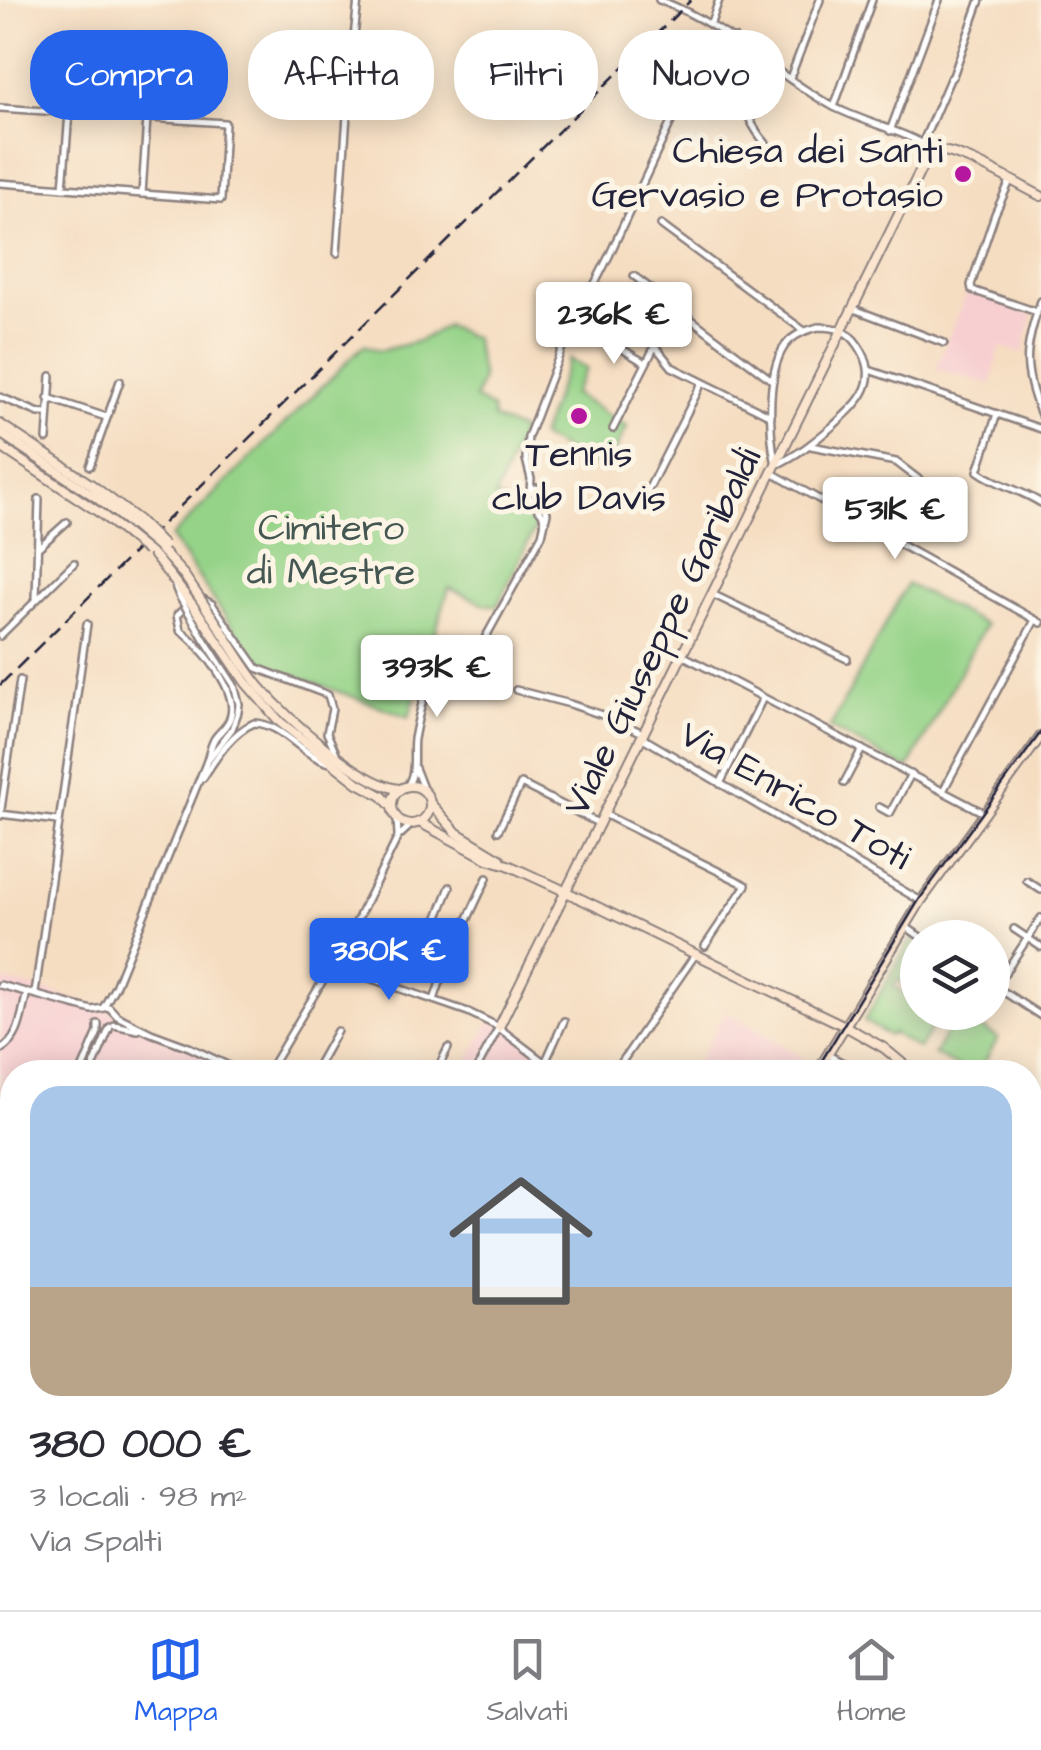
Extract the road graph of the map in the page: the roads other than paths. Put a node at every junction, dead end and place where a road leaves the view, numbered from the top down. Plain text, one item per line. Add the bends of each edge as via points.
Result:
1 (358, 0) edge
2 (659, 0) edge
3 (718, 0) edge
4 (820, 0) edge
5 (872, 0) edge
6 (939, 0) edge
7 (980, 0) edge
8 (711, 23) junction
9 (722, 30) edge
10 (785, 75) edge
11 (790, 78) junction
12 (834, 106) junction
13 (0, 108) edge
14 (30, 110) edge
15 (68, 120) edge
16 (147, 120) edge
17 (178, 120) edge
18 (672, 120) edge
19 (750, 120) edge
20 (890, 131) junction
21 (922, 144) junction
22 (933, 150) junction
23 (777, 154) dead end
24 (1010, 181) junction
25 (0, 183) edge
26 (63, 188) junction
27 (142, 194) junction
28 (1041, 196) edge
29 (661, 225) dead end
30 (337, 253) dead end
31 (634, 276) dead end
32 (1041, 301) edge
33 (853, 308) junction
34 (1037, 312) junction
35 (842, 330) junction
36 (804, 331) junction
37 (599, 335) dead end
38 (944, 343) dead end
39 (646, 363) junction
40 (868, 370) junction
41 (51, 376) dead end
42 (773, 381) junction
43 (120, 382) dead end
44 (702, 382) junction
45 (0, 398) edge
46 (48, 398) junction
47 (48, 413) junction
48 (996, 414) junction
49 (1041, 415) edge
50 (106, 416) junction
51 (772, 416) junction
52 (0, 424) edge
53 (614, 429) dead end
54 (1041, 429) edge
55 (0, 436) edge
56 (47, 439) dead end
57 (809, 446) junction
58 (2, 448) edge
59 (90, 466) dead end
60 (774, 470) junction
61 (529, 475) junction
62 (539, 489) junction
63 (530, 491) junction
64 (543, 497) junction
65 (40, 498) dead end
66 (533, 502) junction
67 (1041, 503) edge
68 (642, 504) dead end
69 (958, 513) dead end
70 (67, 522) dead end
71 (133, 525) junction
72 (544, 530) junction
73 (38, 548) junction
74 (158, 553) junction
75 (74, 563) dead end
76 (184, 575) junction
77 (712, 594) junction
78 (36, 601) junction
79 (1038, 621) edge
80 (86, 624) dead end
81 (212, 633) junction
82 (0, 636) edge
83 (682, 655) junction
84 (847, 659) dead end
85 (20, 680) dead end
86 (516, 690) dead end
87 (763, 698) junction
88 (642, 735) junction
89 (1040, 739) edge
90 (862, 750) junction
91 (334, 759) junction
92 (207, 761) junction
93 (414, 766) junction
94 (910, 774) junction
95 (844, 783) dead end
96 (720, 784) junction
97 (403, 788) junction
98 (196, 789) junction
99 (424, 791) junction
100 (943, 791) junction
101 (430, 803) junction
102 (880, 806) dead end
103 (392, 808) junction
104 (984, 813) junction
105 (0, 814) edge
106 (397, 818) junction
107 (602, 819) junction
108 (58, 821) junction
109 (415, 823) junction
110 (498, 831) dead end
111 (398, 837) junction
112 (508, 864) junction
113 (487, 878) dead end
114 (1028, 881) dead end
115 (450, 887) dead end
116 (1041, 890) edge
117 (566, 892) junction
118 (921, 902) junction
119 (1041, 918) edge
120 (909, 920) edge
121 (1014, 928) dead end
122 (900, 934) edge
123 (1028, 938) junction
124 (705, 946) dead end
125 (1041, 947) edge
126 (452, 954) junction
127 (696, 955) junction
128 (338, 963) junction
129 (1010, 963) edge
130 (0, 985) edge
131 (116, 986) junction
132 (31, 992) junction
133 (1010, 996) edge
134 (434, 1000) junction
135 (101, 1009) junction
136 (116, 1014) junction
137 (1041, 1016) edge
138 (564, 1021) dead end
139 (98, 1024) junction
140 (112, 1026) junction
141 (846, 1026) junction
142 (499, 1027) junction
143 (337, 1031) dead end
144 (151, 1033) junction
145 (448, 1048) dead end
146 (0, 1050) edge
147 (827, 1055) junction
148 (87, 1060) edge
149 (96, 1060) edge
150 (216, 1060) edge
151 (275, 1060) edge
152 (321, 1060) edge
153 (442, 1060) edge
154 (482, 1060) edge
155 (542, 1060) edge
156 (546, 1060) edge
157 (623, 1060) edge
158 (824, 1060) edge
159 (837, 1060) edge
160 (898, 1060) edge

1 - 30 street
2 - 8 street
3 - 8 street
4 - 11 street
5 - 12 street
6 - 20 street
7 - 21 street
8 - 9 street
10 - 11 street
11 - 12 street
12 - 20 street
13 - 14 street
15 - 26 street
16 - 27 street
17 - 27 street via 224,123 220,200
18 - 61 street via 562,348 528,436
19 - 23 street
20 - 21 street
21 - 22 street
22 - 24 main road via 958,154
22 - 33 main road, Viale Giuseppe Garibaldi
24 - 28 main road
24 - 34 street via 972,290
25 - 26 street
26 - 27 street
29 - 36 street
31 - 42 street
32 - 34 street
33 - 35 main road, Viale Giuseppe Garibaldi
33 - 38 street
34 - 49 street via 1027,356
35 - 36 street
35 - 40 street via 855,340
35 - 60 main road, Viale Giuseppe Garibaldi
36 - 42 street via 780,354
37 - 39 street
39 - 44 street via 655,346 672,368
39 - 53 street
40 - 48 street
40 - 57 street via 858,404
41 - 46 street
42 - 51 street
43 - 50 street
44 - 51 street
44 - 68 street
45 - 47 street
46 - 47 street
46 - 50 street
47 - 56 street
48 - 54 street
48 - 67 street via 978,471
50 - 59 street
51 - 60 street
52 - 71 main road via 92,485
55 - 71 main road, bridge
57 - 60 street
57 - 69 street via 896,462
58 - 74 main road, bridge
60 - 77 main road, Viale Giuseppe Garibaldi
60 - 79 street
61 - 62 street
61 - 63 street
62 - 63 street
62 - 64 street
63 - 66 street
64 - 66 street
64 - 72 street
65 - 73 street
66 - 72 street
70 - 73 street
71 - 74 main road, bridge
71 - 74 main road, bridge
71 - 76 main road, bridge via 164,546
72 - 93 street via 468,669 435,669 414,738
73 - 78 street
74 - 76 main road, bridge
74 - 81 main road, bridge
75 - 78 street
76 - 81 main road, bridge
77 - 83 main road, Viale Giuseppe Garibaldi
77 - 84 street
78 - 82 street
79 - 100 street
80 - 108 street
81 - 91 main road
81 - 92 street via 239,704 232,729
83 - 87 street
83 - 88 main road, Viale Giuseppe Garibaldi
85 - 105 street
86 - 88 street, Via Enrico Toti via 606,716
87 - 90 street
87 - 96 street
88 - 96 street, Via Enrico Toti
88 - 107 main road, Viale Giuseppe Garibaldi
89 - 104 main road
90 - 94 street
90 - 95 street
91 - 92 street via 328,696 258,668 212,604 198,598 178,612 178,625 198,644 232,707
91 - 97 main road via 382,786
91 - 98 street via 312,757 273,727 254,724 224,749
91 - 103 main road
92 - 98 street
93 - 97 street
93 - 99 street
94 - 100 street
94 - 102 street via 890,812
96 - 118 street, Via Enrico Toti
97 - 99 main road
97 - 103 main road
98 - 131 street
99 - 101 main road
100 - 104 street
101 - 109 main road
101 - 112 main road via 457,834
103 - 106 main road
104 - 118 main road
105 - 108 street
106 - 109 main road
106 - 111 street
107 - 110 street via 521,784
107 - 117 main road, Viale Giuseppe Garibaldi
107 - 124 street via 746,884
108 - 132 street
109 - 111 street
109 - 112 main road
111 - 128 street
112 - 117 main road
113 - 126 street
114 - 116 street
115 - 126 street via 428,942
117 - 127 main road
117 - 142 main road, Viale Giuseppe Garibaldi
118 - 120 main road
119 - 123 street
121 - 123 street
122 - 141 main road
123 - 125 street
123 - 129 street
126 - 134 street
127 - 141 main road
127 - 157 street
128 - 134 street
128 - 151 street
130 - 132 street
131 - 135 street
131 - 136 street
132 - 135 street
132 - 146 street via 16,1036
133 - 137 street
134 - 142 street
135 - 136 street
135 - 139 street
136 - 140 street
136 - 144 street
138 - 156 street
139 - 140 street
139 - 148 street
140 - 144 street
140 - 149 street
141 - 147 main road
141 - 160 main road
142 - 154 street, Viale Giuseppe Garibaldi
142 - 155 street
143 - 152 street
144 - 150 street
145 - 153 street
147 - 158 main road
147 - 159 street

